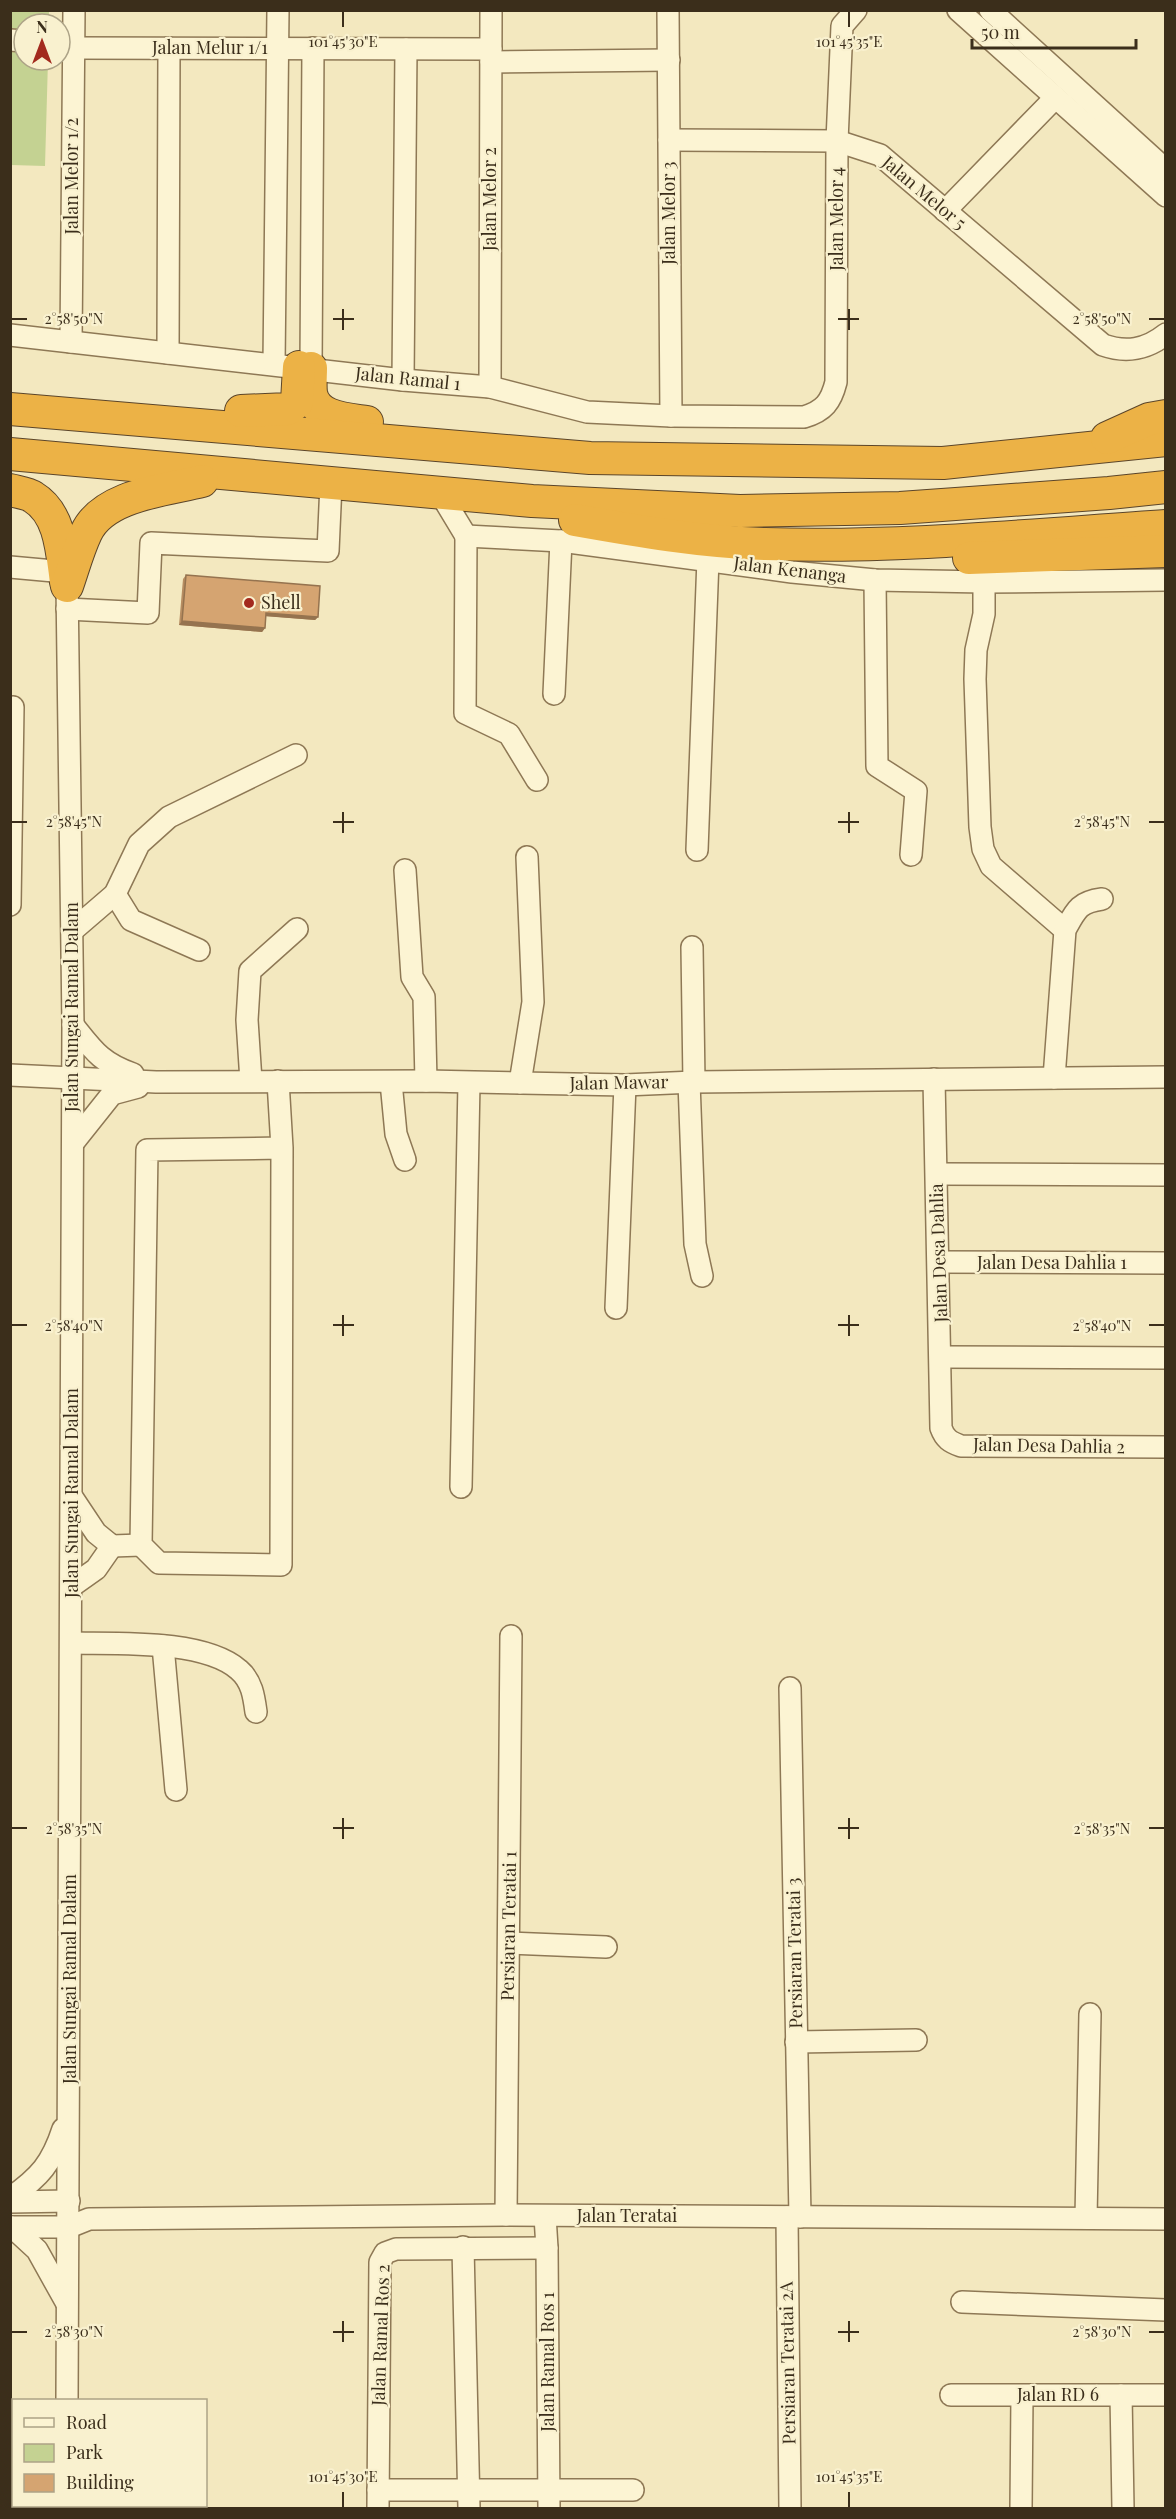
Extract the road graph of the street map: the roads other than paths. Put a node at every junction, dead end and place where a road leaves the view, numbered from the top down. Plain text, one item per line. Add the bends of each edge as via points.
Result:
1 (278, 10) edge
2 (491, 10) edge
3 (668, 10) edge
4 (856, 10) edge
5 (958, 10) edge
6 (990, 10) edge
7 (72, 43) edge
8 (169, 48) junction
9 (278, 48) junction
10 (313, 48) junction
11 (406, 49) junction
12 (491, 55) junction
13 (669, 60) junction
14 (69, 72) edge
15 (1055, 98) junction
16 (669, 140) junction
17 (837, 141) junction
18 (1166, 170) edge
19 (1166, 196) edge
20 (945, 211) junction
21 (1166, 334) edge
22 (10, 335) edge
23 (71, 342) junction
24 (168, 352) junction
25 (295, 367) junction
26 (403, 380) junction
27 (490, 387) junction
28 (10, 409) edge
29 (72, 413) junction
30 (671, 416) junction
31 (1166, 416) edge
32 (804, 417) joint
33 (1166, 440) edge
34 (1085, 449) junction
35 (10, 454) edge
36 (590, 458) junction
37 (228, 475) junction
38 (331, 484) junction
39 (1166, 487) edge
40 (10, 490) edge
41 (440, 493) junction
42 (532, 501) junction
43 (1166, 526) edge
44 (466, 536) junction
45 (561, 541) junction
46 (882, 544) junction
47 (1166, 551) edge
48 (708, 559) junction
49 (10, 567) edge
50 (1166, 579) edge
51 (875, 580) junction
52 (984, 582) junction
53 (66, 589) junction
54 (554, 694) dead end
55 (13, 707) dead end
56 (296, 755) dead end
57 (537, 780) dead end
58 (697, 850) dead end
59 (911, 855) dead end
60 (527, 857) dead end
61 (405, 870) dead end
62 (115, 894) junction
63 (1102, 899) dead end
64 (10, 905) edge
65 (297, 928) dead end
66 (1065, 930) junction
67 (72, 932) junction
68 (692, 947) dead end
69 (199, 950) dead end
70 (73, 1024) junction
71 (10, 1075) edge
72 (73, 1077) junction
73 (1166, 1077) edge
74 (1054, 1078) junction
75 (934, 1079) junction
76 (251, 1081) junction
77 (156, 1082) junction
78 (278, 1082) junction
79 (391, 1082) junction
80 (426, 1082) junction
81 (692, 1082) junction
82 (469, 1083) junction
83 (520, 1083) junction
84 (625, 1085) junction
85 (73, 1143) junction
86 (282, 1148) junction
87 (405, 1160) dead end
88 (937, 1174) junction
89 (1166, 1175) edge
90 (939, 1262) junction
91 (1166, 1263) edge
92 (702, 1276) dead end
93 (616, 1308) dead end
94 (941, 1357) junction
95 (1166, 1358) edge
96 (941, 1428) joint
97 (1166, 1447) edge
98 (461, 1487) dead end
99 (72, 1497) junction
100 (141, 1545) junction
101 (112, 1546) junction
102 (72, 1586) junction
103 (511, 1636) dead end
104 (71, 1643) junction
105 (163, 1646) junction
106 (790, 1688) dead end
107 (256, 1712) dead end
108 (176, 1790) dead end
109 (509, 1943) junction
110 (606, 1947) dead end
111 (1090, 2014) dead end
112 (916, 2040) dead end
113 (796, 2042) junction
114 (69, 2111) junction
115 (10, 2200) edge
116 (69, 2201) junction
117 (506, 2215) junction
118 (545, 2216) junction
119 (793, 2217) junction
120 (1086, 2218) junction
121 (1166, 2219) edge
122 (79, 2223) junction
123 (11, 2227) edge
124 (463, 2247) junction
125 (547, 2248) junction
126 (962, 2302) dead end
127 (68, 2306) junction
128 (1166, 2310) edge
129 (951, 2395) dead end
130 (1121, 2395) junction
131 (1166, 2395) edge
132 (1022, 2396) junction
133 (67, 2399) edge
134 (633, 2490) dead end
135 (378, 2499) edge
136 (469, 2499) edge
137 (549, 2499) edge
138 (65, 2507) edge
139 (148, 2508) edge
140 (790, 2508) edge
141 (1021, 2508) edge
142 (1123, 2508) edge

1 - 9 street
2 - 12 street, Jalan Melor 2
3 - 13 street, Jalan Melor 3
4 - 17 street, Jalan Melor 4 via 842,26
5 - 15 street
6 - 18 street
7 - 8 street, Jalan Melur 1/1
8 - 9 street, Jalan Melur 1/1
8 - 24 street
9 - 10 street, Jalan Melur 1/1
9 - 25 street
10 - 11 street, Jalan Melur 1/1
10 - 25 street
11 - 12 street, Jalan Melur 1/1
11 - 26 street
12 - 13 street, Jalan Melur 1/1
12 - 27 street, Jalan Melor 2
13 - 16 street, Jalan Melor 3
14 - 23 street, Jalan Melor 1/2
15 - 19 street
15 - 20 street
16 - 17 street, Jalan Melor 5
16 - 30 street, Jalan Melor 3
17 - 20 street, Jalan Melor 5 via 880,155
17 - 32 street, Jalan Melor 4 via 836,382 826,406
20 - 21 street, Jalan Melor 5 via 1103,345 1118,350 1134,349
22 - 23 street, Jalan Ramal 1
23 - 24 street, Jalan Ramal 1
24 - 25 street, Jalan Ramal 1
25 - 26 street, Jalan Ramal 1
25 - 29 highway via 297,402 288,410
25 - 36 highway via 324,413
26 - 27 street, Jalan Ramal 1
27 - 30 street, Jalan Ramal 1 via 587,412
28 - 29 highway
29 - 36 highway
30 - 32 street, Jalan Ramal 1
31 - 34 highway via 1149,419
33 - 34 highway
34 - 36 highway via 943,463
35 - 37 highway
37 - 38 highway
37 - 53 highway via 141,495 110,508 86,531
38 - 41 highway
38 - 53 street via 328,551 151,543 148,613
39 - 42 highway via 889,508 740,511
40 - 53 highway via 33,497 51,514 59,536
41 - 42 highway
41 - 44 street
42 - 46 highway via 558,517 642,532 763,544
43 - 46 highway
44 - 45 street, Jalan Kenanga
44 - 57 street via 465,713 509,734
45 - 48 street, Jalan Kenanga
45 - 54 street
46 - 47 highway via 975,559
48 - 51 street, Jalan Kenanga
48 - 58 street
49 - 53 street
50 - 52 street, Jalan Kenanga
51 - 52 street, Jalan Kenanga
51 - 59 street via 877,766 916,791
52 - 66 street via 975,679 983,849 991,866
53 - 67 street, Jalan Sungai Ramal Dalam
55 - 64 street
56 - 62 street via 169,817 139,844
60 - 83 street via 533,1002
61 - 80 street via 412,977 424,997
62 - 67 street
62 - 69 street via 131,920
63 - 66 street via 1085,901
65 - 76 street via 250,971 247,1020
66 - 74 street
67 - 70 street, Jalan Sungai Ramal Dalam
68 - 81 street
70 - 72 street, Jalan Sungai Ramal Dalam
70 - 77 street via 111,1067
71 - 72 street, Jalan Mawar
72 - 77 street, Jalan Mawar
72 - 85 street, Jalan Sungai Ramal Dalam
73 - 74 street, Jalan Mawar
74 - 75 street, Jalan Mawar
75 - 81 street, Jalan Mawar
75 - 88 street, Jalan Desa Dahlia
76 - 77 street, Jalan Mawar
76 - 78 street, Jalan Mawar
77 - 85 street via 112,1094
78 - 79 street, Jalan Mawar
78 - 86 street
79 - 80 street, Jalan Mawar
79 - 87 street via 396,1134
80 - 82 street, Jalan Mawar
81 - 84 street, Jalan Mawar
81 - 92 street via 695,1244
82 - 83 street, Jalan Mawar
82 - 98 street
83 - 84 street, Jalan Mawar
84 - 93 street
85 - 99 street, Jalan Sungai Ramal Dalam
86 - 100 street via 147,1150
86 - 100 street via 281,1565 159,1563
88 - 89 street
88 - 90 street, Jalan Desa Dahlia
90 - 91 street, Jalan Desa Dahlia 1
90 - 94 street, Jalan Desa Dahlia
94 - 95 street
94 - 96 street, Jalan Desa Dahlia
96 - 97 street, Jalan Desa Dahlia 2 via 945,1437 961,1446
99 - 101 street via 96,1533
99 - 102 street, Jalan Sungai Ramal Dalam
100 - 101 street
101 - 102 street via 96,1569
102 - 104 street, Jalan Sungai Ramal Dalam
103 - 109 street, Persiaran Teratai 1
104 - 105 street
104 - 114 street, Jalan Sungai Ramal Dalam
105 - 107 street via 220,1659 240,1670 252,1689
105 - 108 street
106 - 113 street, Persiaran Teratai 3
109 - 110 street
109 - 117 street, Persiaran Teratai 1
111 - 120 street
112 - 113 street
113 - 119 street, Persiaran Teratai 3
114 - 115 street via 55,2155
114 - 116 street, Jalan Sungai Ramal Dalam
115 - 116 street
116 - 122 street
117 - 118 street, Jalan Teratai
117 - 122 street, Jalan Teratai
118 - 119 street, Jalan Teratai
118 - 125 street, Jalan Ramal Ros 1
119 - 120 street, Jalan Teratai
119 - 140 street, Persiaran Teratai 2A
120 - 121 street, Jalan Teratai
122 - 123 street, Jalan Teratai
122 - 127 street
123 - 127 street via 37,2250
124 - 125 street, Jalan Ramal Ros 2
124 - 135 street, Jalan Ramal Ros 2 via 396,2249 385,2253 380,2262
124 - 136 street
125 - 137 street, Jalan Ramal Ros 1
126 - 128 street
127 - 133 street
129 - 132 street, Jalan RD 6
130 - 131 street, Jalan RD 6
130 - 132 street, Jalan RD 6
130 - 142 street
132 - 141 street
134 - 137 street
135 - 136 street
136 - 137 street
138 - 139 street

